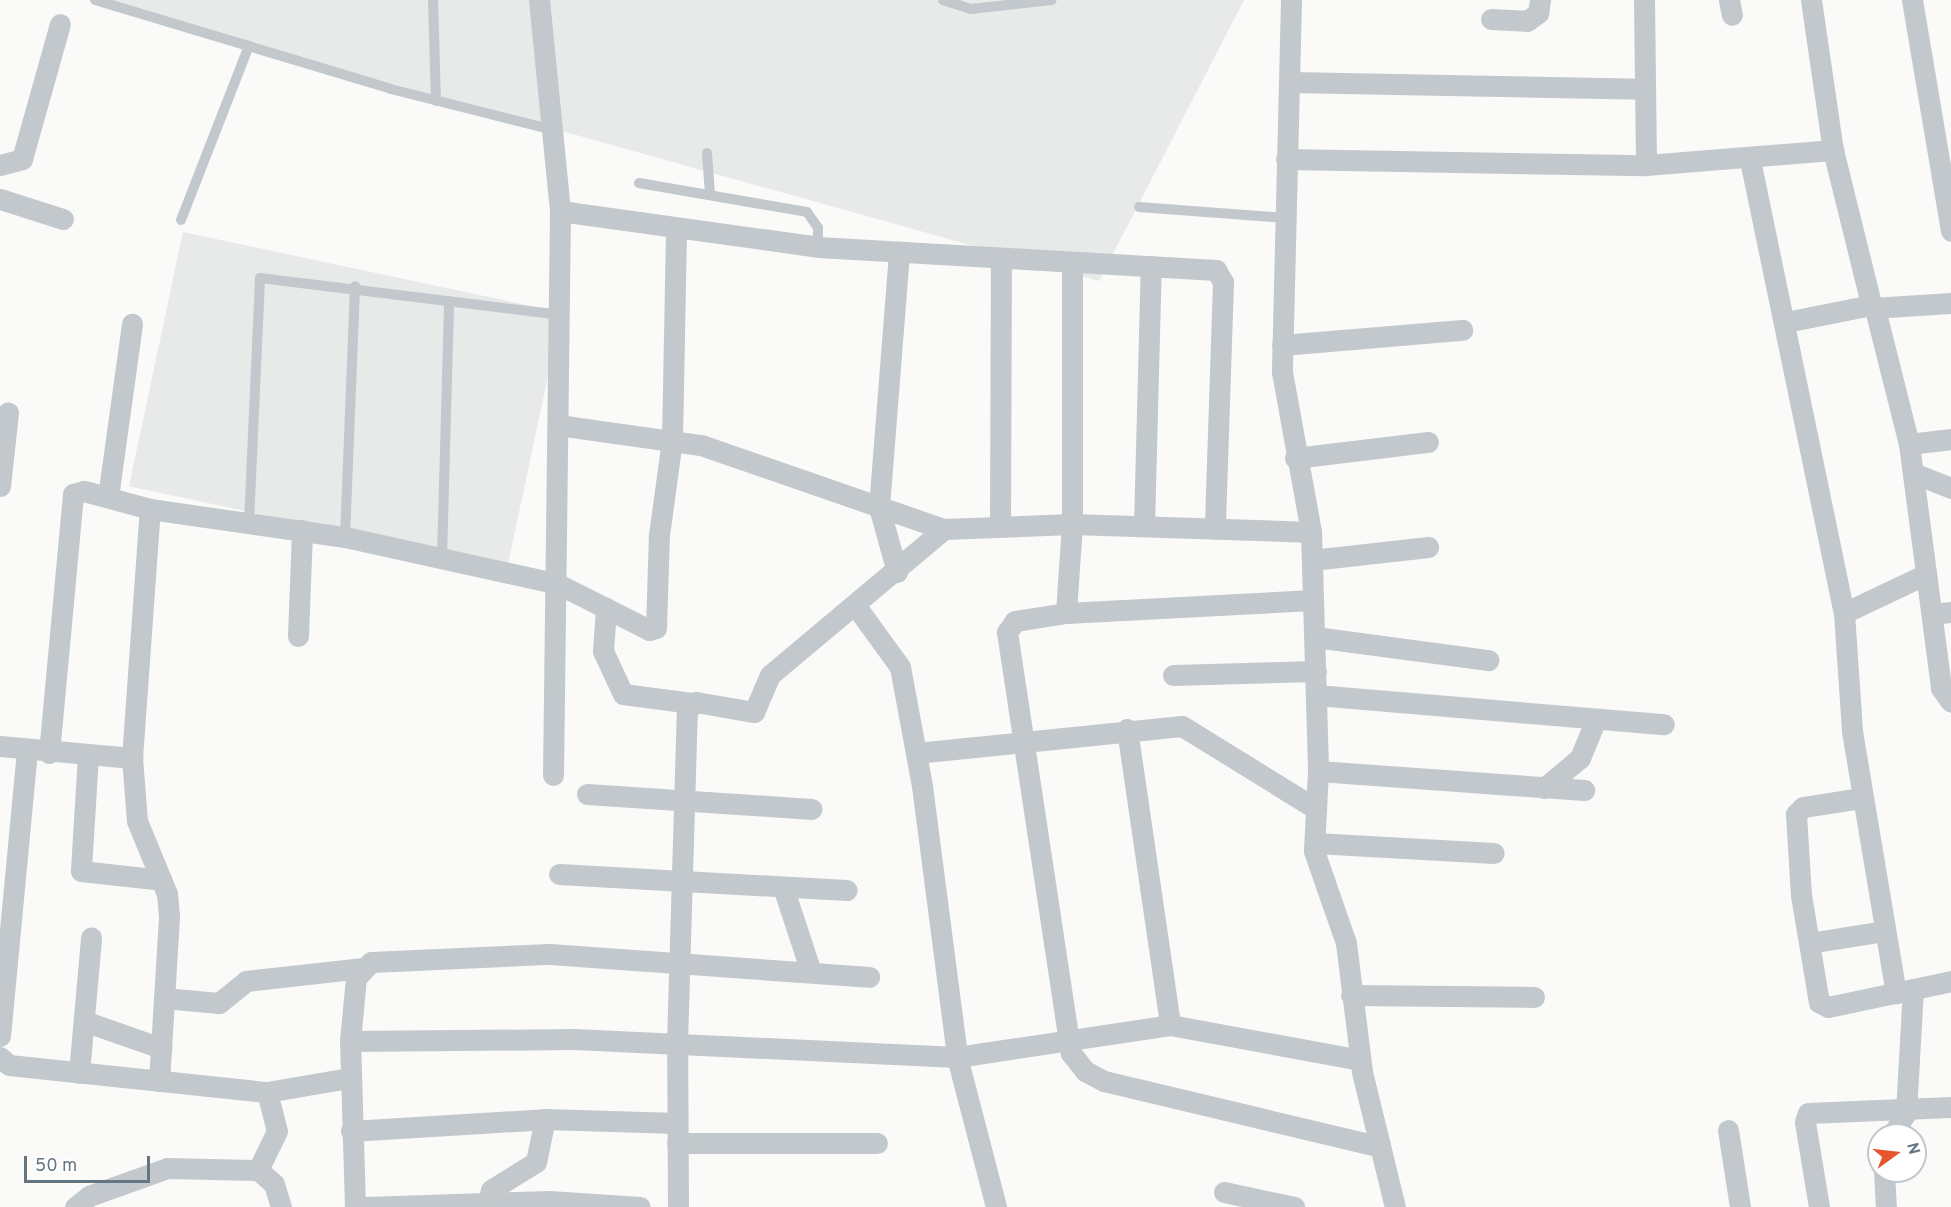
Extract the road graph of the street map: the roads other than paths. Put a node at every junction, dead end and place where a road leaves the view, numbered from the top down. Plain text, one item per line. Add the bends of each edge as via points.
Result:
1 (95, 0) edge
2 (433, 0) edge
3 (539, 0) edge
4 (943, 0) edge
5 (1052, 0) edge
6 (1291, 0) edge
7 (1540, 0) edge
8 (1644, 0) edge
9 (1811, 0) edge
10 (1912, 0) edge
11 (1491, 19) dead end
12 (60, 24) dead end
13 (249, 46) junction
14 (1291, 82) junction
15 (1642, 88) junction
16 (436, 100) junction
17 (553, 130) junction
18 (1833, 150) junction
19 (706, 153) dead end
20 (1286, 159) junction
21 (1750, 160) junction
22 (0, 165) edge
23 (1646, 165) junction
24 (639, 183) dead end
25 (710, 195) junction
26 (0, 199) edge
27 (1139, 207) dead end
28 (560, 212) junction
29 (1284, 218) junction
30 (63, 219) dead end
31 (181, 220) dead end
32 (676, 229) junction
33 (1951, 231) edge
34 (818, 247) junction
35 (899, 252) junction
36 (1001, 259) junction
37 (1072, 262) junction
38 (1151, 266) junction
39 (355, 286) junction
40 (449, 301) junction
41 (1951, 303) edge
42 (1873, 307) junction
43 (560, 315) junction
44 (1786, 322) junction
45 (132, 324) dead end
46 (1462, 330) dead end
47 (1282, 345) junction
48 (8, 412) dead end
49 (558, 425) junction
50 (672, 440) junction
51 (1951, 440) edge
52 (1428, 442) dead end
53 (1909, 444) junction
54 (1295, 458) junction
55 (1913, 473) junction
56 (0, 486) edge
57 (1951, 488) edge
58 (108, 497) junction
59 (879, 507) junction
60 (150, 509) junction
61 (249, 522) junction
62 (1072, 524) junction
63 (1000, 526) junction
64 (1144, 526) junction
65 (944, 529) junction
66 (1215, 529) junction
67 (303, 530) junction
68 (1311, 532) junction
69 (345, 537) junction
70 (1428, 547) dead end
71 (442, 558) junction
72 (1312, 560) junction
73 (897, 572) junction
74 (1926, 574) junction
75 (558, 584) junction
76 (1313, 600) junction
77 (855, 605) junction
78 (606, 608) junction
79 (1066, 613) junction
80 (1844, 613) junction
81 (1941, 613) edge
82 (298, 636) dead end
83 (1315, 637) junction
84 (1488, 660) dead end
85 (1317, 671) junction
86 (1173, 675) dead end
87 (1316, 695) junction
88 (1951, 702) edge
89 (691, 703) junction
90 (1596, 719) junction
91 (1664, 724) dead end
92 (1127, 729) junction
93 (1026, 740) junction
94 (0, 746) edge
95 (27, 749) junction
96 (49, 753) junction
97 (916, 753) junction
98 (88, 755) junction
99 (132, 758) junction
100 (1318, 771) junction
101 (553, 775) dead end
102 (1544, 788) junction
103 (1584, 790) dead end
104 (587, 794) dead end
105 (1861, 798) junction
106 (686, 804) junction
107 (1316, 808) junction
108 (812, 809) dead end
109 (1315, 843) junction
110 (1494, 852) dead end
111 (559, 874) dead end
112 (162, 880) junction
113 (682, 882) junction
114 (783, 887) junction
115 (847, 890) dead end
116 (1885, 931) junction
117 (91, 938) dead end
118 (1809, 943) junction
119 (681, 962) junction
120 (361, 968) junction
121 (811, 972) junction
122 (869, 977) dead end
123 (1951, 981) edge
124 (1904, 991) junction
125 (1351, 995) junction
126 (1534, 997) dead end
127 (164, 998) junction
128 (84, 1021) junction
129 (1170, 1025) junction
130 (0, 1036) edge
131 (351, 1041) junction
132 (1070, 1041) junction
133 (676, 1043) junction
134 (161, 1048) junction
135 (0, 1057) edge
136 (957, 1057) junction
137 (1360, 1060) junction
138 (79, 1073) junction
139 (349, 1078) junction
140 (159, 1081) junction
141 (267, 1092) junction
142 (1951, 1107) edge
143 (1906, 1113) junction
144 (545, 1119) junction
145 (1900, 1123) edge
146 (1728, 1130) dead end
147 (351, 1131) junction
148 (677, 1133) junction
149 (877, 1143) dead end
150 (1380, 1147) junction
151 (258, 1170) junction
152 (1885, 1183) edge
153 (1224, 1192) dead end
154 (487, 1205) edge
155 (75, 1207) edge
156 (280, 1207) edge
157 (355, 1207) edge
158 (365, 1207) edge
159 (640, 1207) edge
160 (678, 1207) edge
161 (996, 1207) edge
162 (1294, 1207) edge
163 (1395, 1207) edge
164 (1740, 1207) edge
165 (1819, 1207) edge
166 (1886, 1207) edge

1 - 13 lane
2 - 16 lane
3 - 17 street
4 - 5 lane via 971,9
6 - 14 street
7 - 11 street via 1538,13 1527,21
8 - 15 street
9 - 18 street
10 - 33 street
12 - 22 street via 22,159
13 - 16 lane
13 - 31 lane
14 - 15 street
14 - 20 street
15 - 23 street
16 - 17 lane
17 - 28 street
18 - 21 street
18 - 42 street
19 - 25 lane
20 - 23 street
20 - 29 street
21 - 23 street
21 - 44 street
24 - 25 lane
25 - 34 lane via 807,212 818,228
26 - 30 street
27 - 29 lane
28 - 32 street
28 - 43 street
29 - 47 street
32 - 34 street
32 - 50 street
34 - 35 street
35 - 36 street
35 - 59 street
36 - 37 street
36 - 63 street
37 - 38 street
37 - 62 street
38 - 64 street
38 - 66 street via 1216,270 1221,275
39 - 40 lane
39 - 61 lane via 266,276 256,284
39 - 69 lane
40 - 43 lane
40 - 71 lane
41 - 42 street
42 - 44 street
42 - 53 street
43 - 49 street
44 - 80 street
45 - 58 street
46 - 47 street
47 - 54 street
48 - 56 street
49 - 50 street
49 - 75 street
50 - 59 street via 701,444
50 - 78 street via 659,535 658,624 649,630
51 - 53 street
52 - 54 street
53 - 55 street
54 - 68 street
55 - 57 street
55 - 74 street
58 - 60 street
58 - 96 street via 84,491 73,494
59 - 65 street
59 - 73 street
60 - 61 street
60 - 99 street
61 - 67 street
62 - 63 street
62 - 64 street
62 - 79 street
63 - 65 street
64 - 66 street
65 - 73 street
66 - 68 street
67 - 69 street
67 - 82 street
68 - 72 street
69 - 71 street
70 - 72 street
71 - 75 street
72 - 76 street
73 - 77 street
74 - 80 street
74 - 81 street
75 - 78 street
75 - 101 street
76 - 79 street
76 - 83 street
77 - 89 street via 770,675 754,712
77 - 97 street via 900,667
78 - 89 street via 603,651 623,694
79 - 93 street via 1015,621 1007,632
80 - 105 street
81 - 88 street via 1941,688
83 - 84 street
83 - 85 street
85 - 86 street
85 - 87 street
87 - 90 street
87 - 100 street
89 - 106 street
90 - 91 street
90 - 102 street via 1580,758
92 - 93 street
92 - 107 street via 1192,728
92 - 129 street
93 - 97 street
93 - 132 street
94 - 95 street
95 - 96 street
95 - 130 street
96 - 98 street
97 - 136 street
98 - 99 street
98 - 112 street via 81,871
99 - 112 street via 137,821
100 - 102 street
100 - 107 street
102 - 103 street
104 - 106 street
105 - 116 street
105 - 118 street via 1803,807 1796,814
106 - 108 street
106 - 113 street
107 - 109 street
109 - 110 street
109 - 125 street via 1320,877 1336,907 1346,943
111 - 113 street
112 - 127 street via 169,916
113 - 114 street
113 - 119 street
114 - 115 street
114 - 121 street
116 - 118 street
116 - 124 street
117 - 128 street
118 - 124 street via 1823,1007
119 - 120 street via 550,954 371,962
119 - 121 street
119 - 133 street
120 - 127 street via 246,981 219,1003
120 - 131 street
121 - 122 street
123 - 124 street
124 - 143 street
125 - 126 street
125 - 137 street
127 - 134 street
128 - 134 street
128 - 138 street
129 - 132 street
129 - 137 street
131 - 133 street
131 - 139 street
132 - 136 street
132 - 150 street via 1084,1071 1104,1081
133 - 136 street
133 - 148 street
134 - 140 street
135 - 138 street via 9,1065
136 - 161 street
137 - 150 street
138 - 140 street
139 - 141 street
139 - 147 street
140 - 141 street
141 - 151 street via 276,1131
142 - 143 street
143 - 145 street
143 - 165 street via 1818,1110 1805,1117
144 - 147 street
144 - 148 street
144 - 154 street via 536,1162 491,1190
146 - 164 street
147 - 157 street
148 - 149 street
148 - 160 street
150 - 163 street
151 - 155 street via 167,1168 89,1196
151 - 156 street via 274,1184
152 - 166 street
153 - 162 street
154 - 158 street
154 - 159 street

